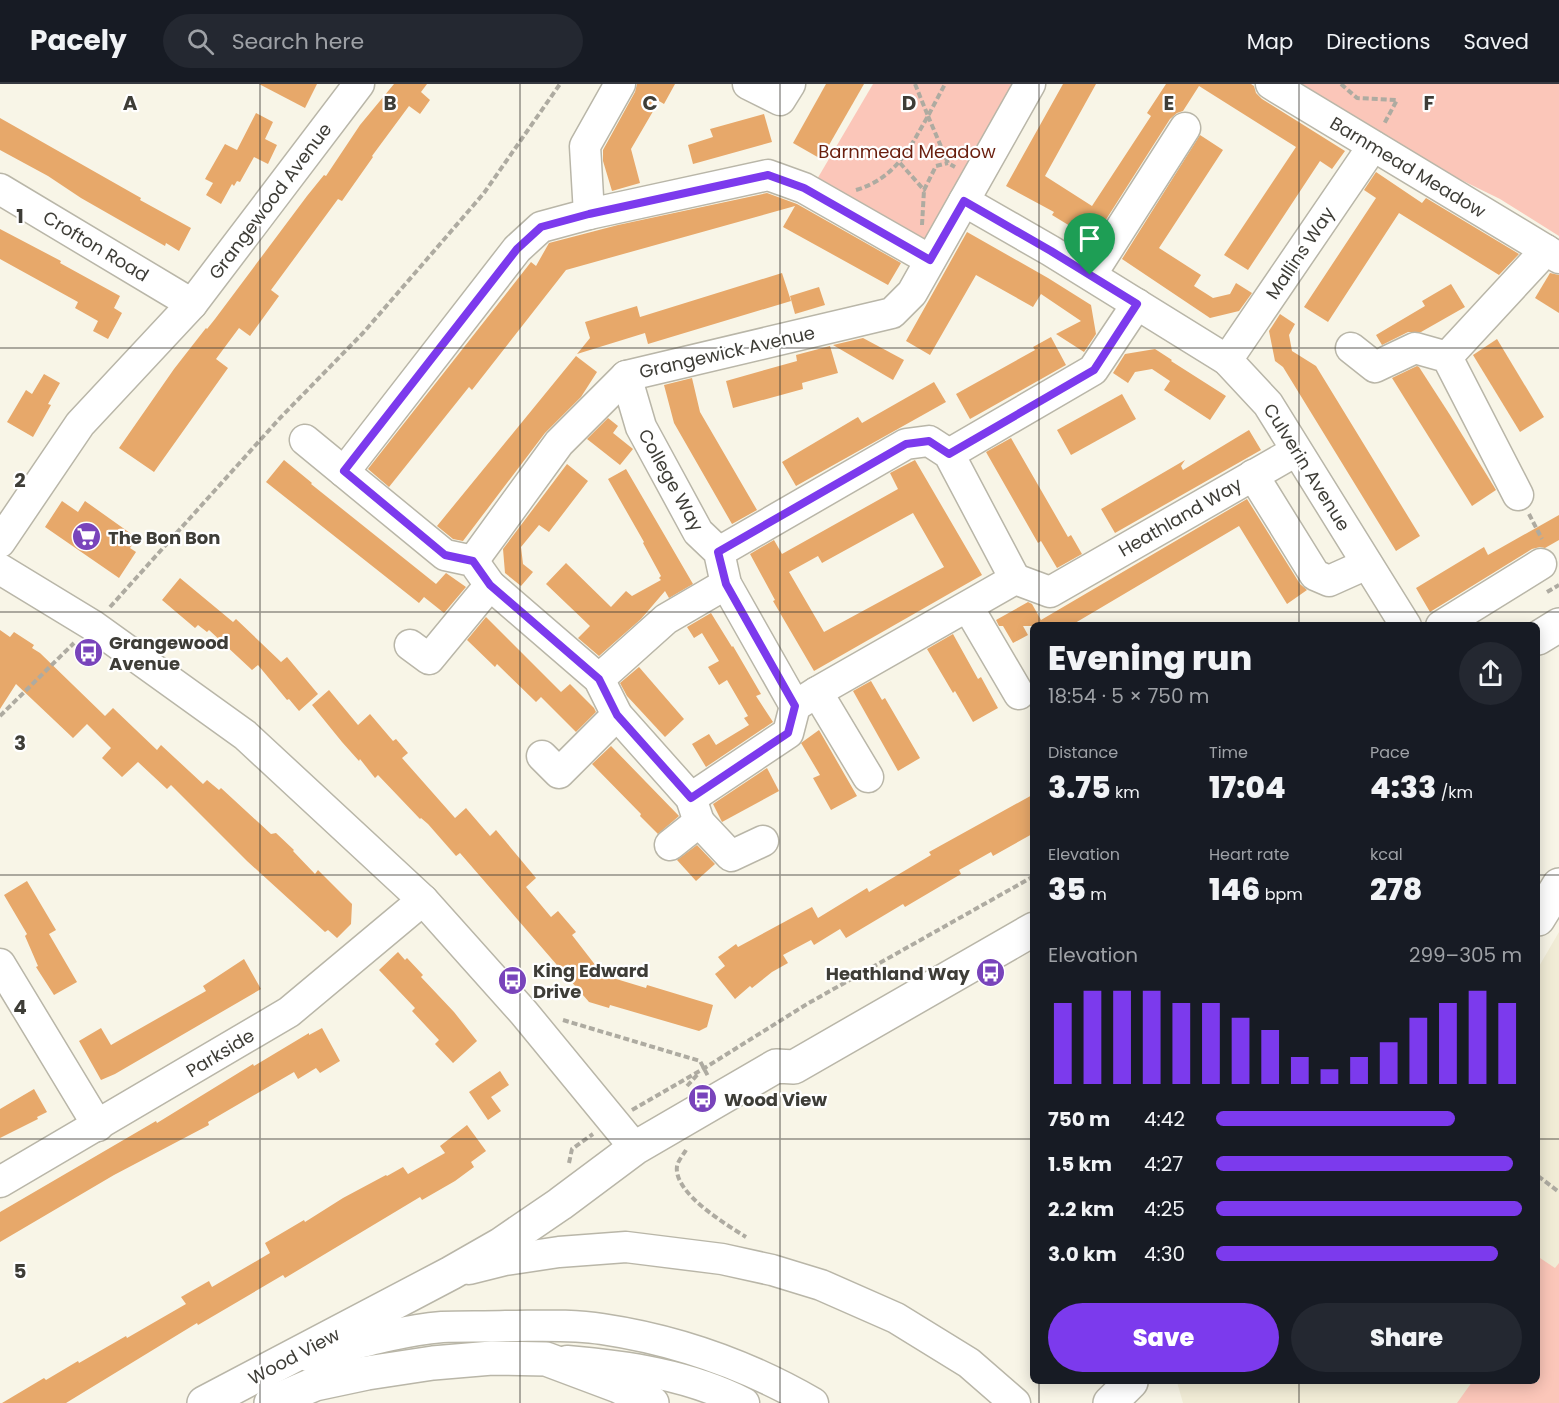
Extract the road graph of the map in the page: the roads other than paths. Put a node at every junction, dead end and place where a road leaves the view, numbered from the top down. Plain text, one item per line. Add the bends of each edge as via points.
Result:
1 (359, 84) edge
2 (620, 84) edge
3 (748, 84) edge
4 (789, 84) edge
5 (1030, 84) edge
6 (1271, 84) edge
7 (1185, 128) dead end
8 (1373, 146) junction
9 (0, 189) edge
10 (969, 191) junction
11 (589, 214) junction
12 (1552, 254) edge
13 (930, 260) junction
14 (1090, 275) junction
15 (192, 304) junction
16 (1137, 304) junction
17 (1351, 348) dead end
18 (1447, 357) junction
19 (1227, 360) junction
20 (626, 376) junction
21 (305, 441) dead end
22 (1296, 450) junction
23 (949, 454) junction
24 (344, 471) junction
25 (1253, 475) junction
26 (1518, 495) road end
27 (0, 542) edge
28 (718, 552) junction
29 (1550, 557) edge
30 (473, 561) junction
31 (1367, 564) junction
32 (0, 569) edge
33 (1016, 579) junction
34 (726, 584) junction
35 (490, 585) junction
36 (968, 607) junction
37 (1403, 622) edge
38 (1447, 622) edge
39 (1559, 625) edge
40 (1540, 637) edge
41 (410, 645) dead end
42 (599, 679) junction
43 (1019, 694) dead end
44 (806, 699) junction
45 (617, 715) junction
46 (542, 756) dead end
47 (868, 777) dead end
48 (695, 810) junction
49 (763, 841) dead end
50 (670, 845) dead end
51 (1559, 885) edge
52 (423, 900) junction
53 (1540, 916) edge
54 (1030, 931) edge
55 (0, 964) edge
56 (794, 1067) junction
57 (98, 1126) junction
58 (635, 1148) junction
59 (0, 1182) edge
60 (451, 1273) junction
61 (546, 1359) junction
62 (276, 1365) junction
63 (1129, 1384) edge
64 (204, 1403) edge
65 (271, 1403) edge
66 (652, 1403) edge
67 (744, 1403) edge
68 (813, 1403) edge
69 (1015, 1403) edge
70 (1110, 1403) edge

1 - 15 street, Grangewood Avenue
2 - 11 street via 585,146
3 - 4 street via 780,100
5 - 10 street, Grangewick Avenue
6 - 8 street, Barnmead Meadow
7 - 14 street
8 - 12 street, Barnmead Meadow
8 - 19 street, Mallins Way
9 - 15 street, Crofton Road
10 - 13 street, Grangewick Avenue
10 - 14 street, Culverin Avenue
11 - 13 street via 768,175 804,188
11 - 24 street via 541,227 517,249
12 - 18 street, Barnmead Meadow
13 - 20 street, Grangewick Avenue via 912,293 892,313
14 - 16 street, Culverin Avenue
15 - 27 street, Grangewood Avenue via 80,424
16 - 19 street, Culverin Avenue
16 - 23 street via 1094,370
17 - 18 street via 1375,367 1415,348
18 - 26 street
19 - 22 street, Culverin Avenue via 1268,404
20 - 28 street, College Way via 641,427 698,532
20 - 30 street, Grangewick Avenue via 559,443
21 - 24 street
22 - 25 street, Heathland Way
22 - 31 street, Culverin Avenue
23 - 28 street via 929,441 906,444
23 - 33 street
24 - 30 street via 445,555
25 - 31 street via 1315,575 1329,581
25 - 33 street, Heathland Way via 1050,592
28 - 34 street
29 - 38 street
30 - 35 street
31 - 37 street, Culverin Avenue
32 - 52 street via 92,625 245,735
33 - 36 street
34 - 42 street via 666,619
34 - 44 street
35 - 41 street via 429,659
35 - 42 street
36 - 43 street
36 - 44 street
39 - 40 main road
42 - 45 street
44 - 47 street
44 - 48 street via 788,733
45 - 46 street via 559,773
45 - 48 street
48 - 49 street via 731,856
48 - 50 street
51 - 53 main road
52 - 57 street, Parkside via 289,1012
52 - 58 street via 524,1013
54 - 56 main road, Wood View
55 - 57 street
56 - 58 main road, Wood View via 776,1066 676,1139
56 - 58 main road via 788,1080 652,1160
57 - 59 street, Parkside
58 - 60 main road, Wood View via 500,1245
60 - 62 main road, Wood View
60 - 69 street via 537,1255 626,1247 722,1259 772,1270 821,1285 896,1318 969,1363
61 - 65 main road, Wood View via 492,1358 367,1373 315,1384
61 - 66 main road, Wood View
61 - 67 street via 666,1374
62 - 64 main road, Wood View
62 - 68 street via 382,1337 441,1327 601,1329 663,1341 734,1364
63 - 70 main road

